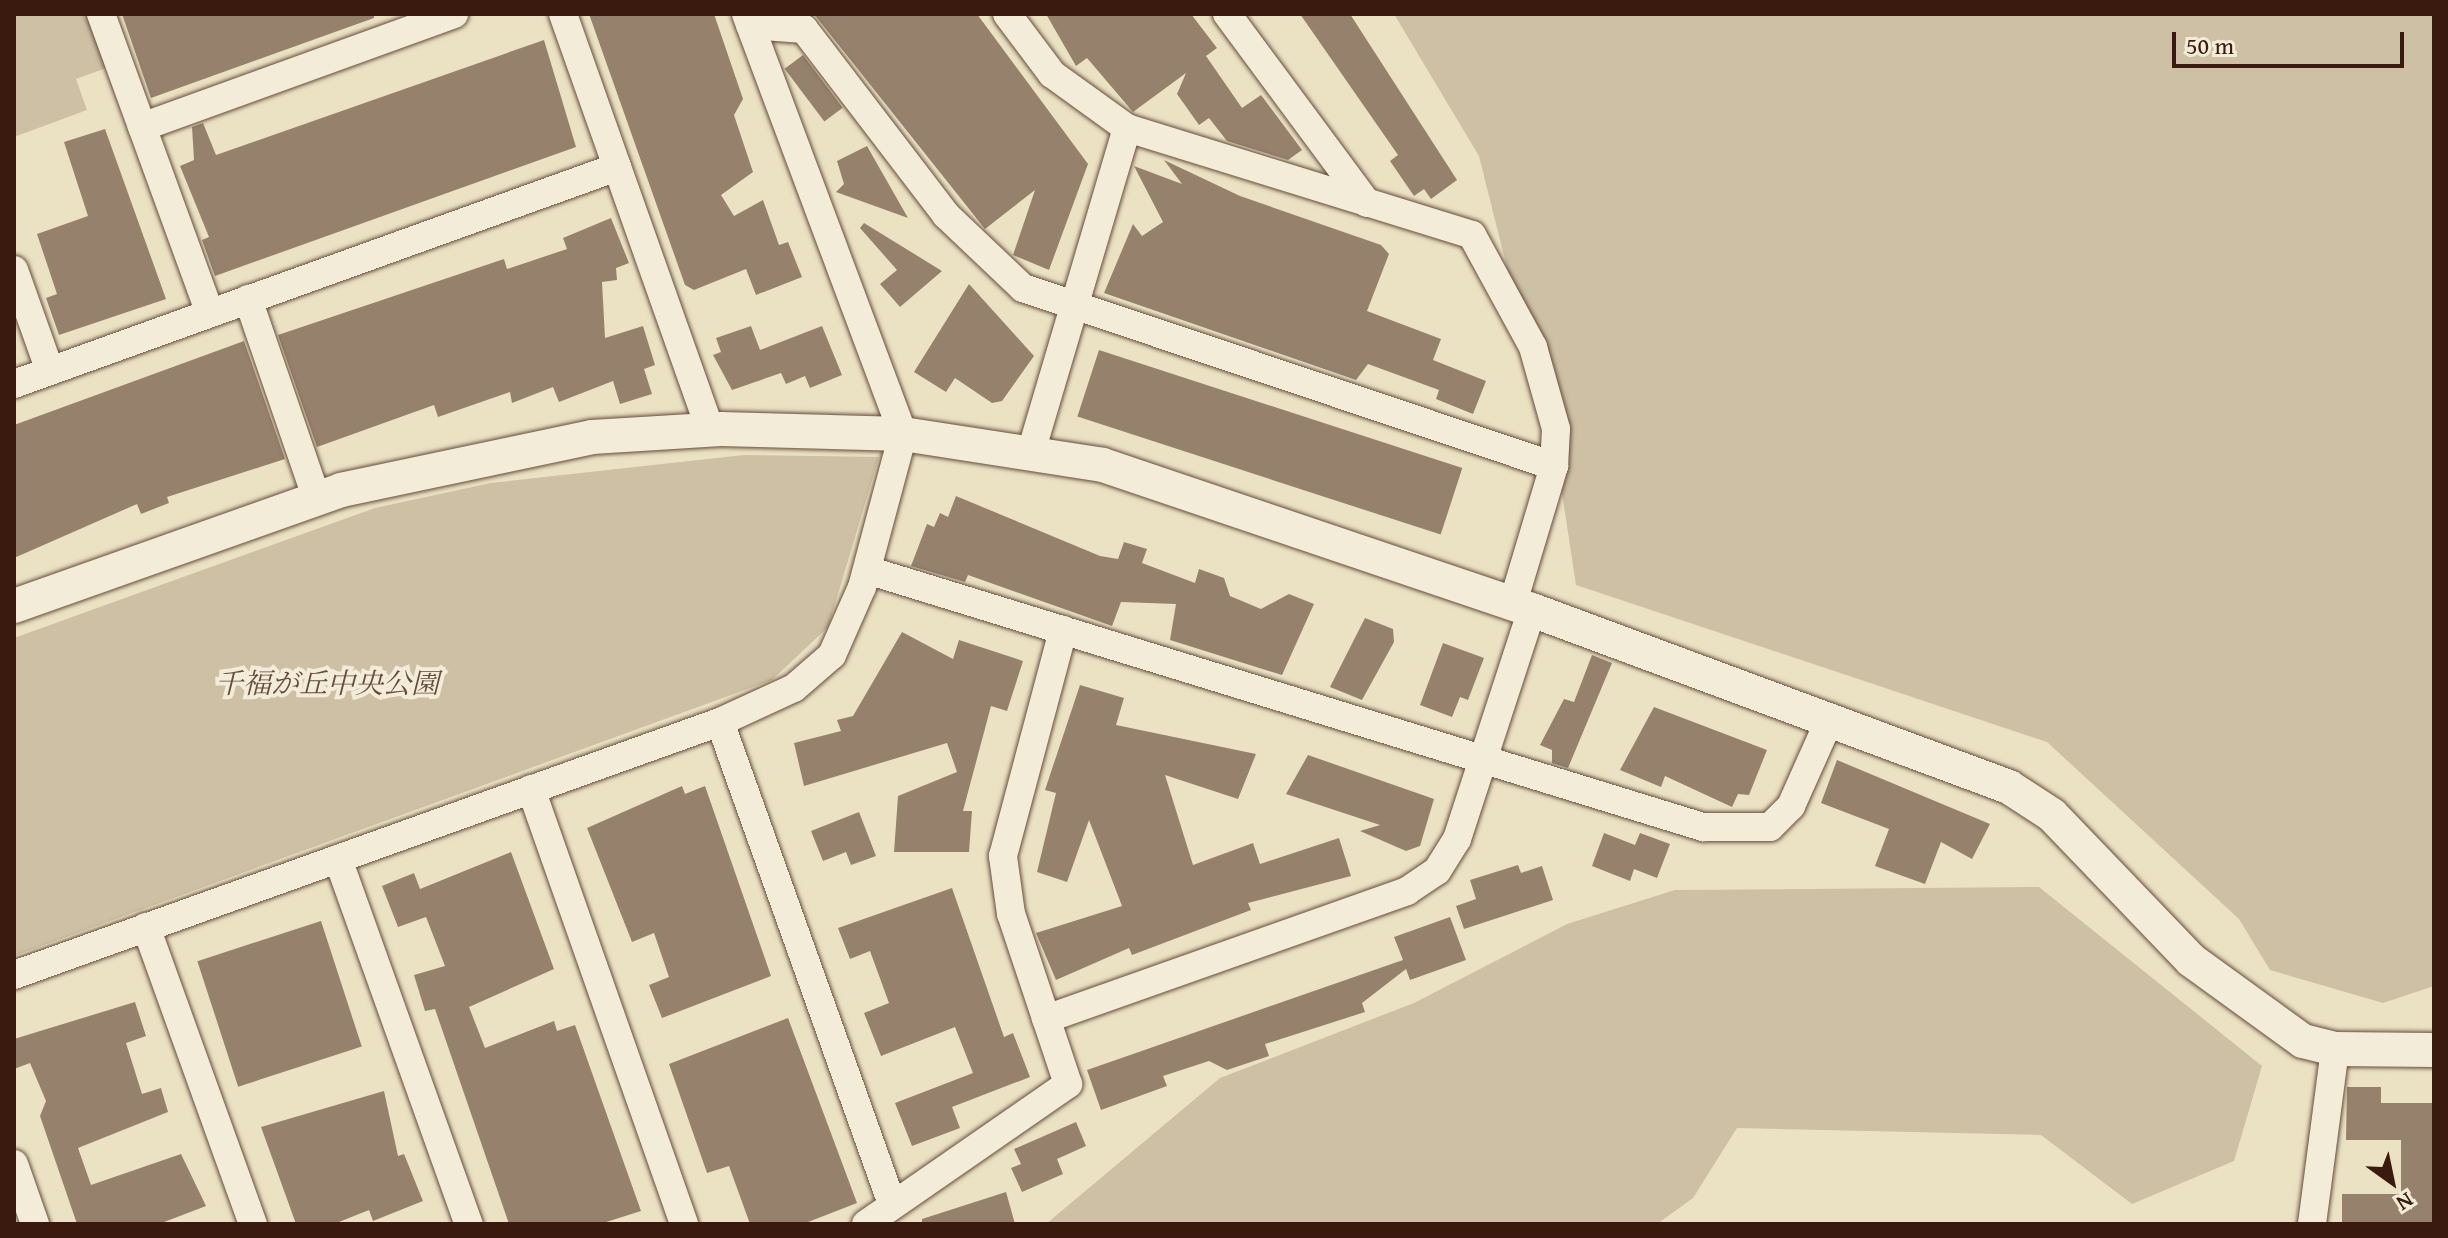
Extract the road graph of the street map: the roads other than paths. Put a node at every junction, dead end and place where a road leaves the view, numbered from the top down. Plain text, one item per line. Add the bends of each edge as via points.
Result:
1 (101, 14) edge
2 (454, 14) edge
3 (563, 14) edge
4 (1007, 14) edge
5 (1227, 14) edge
6 (748, 20) edge
7 (142, 127) junction
8 (1127, 128) junction
9 (617, 167) junction
10 (1367, 203) junction
11 (14, 270) edge
12 (248, 299) junction
13 (1073, 310) junction
14 (210, 313) junction
15 (50, 371) junction
16 (14, 384) edge
17 (710, 430) junction
18 (903, 434) junction
19 (1031, 452) junction
20 (1554, 466) junction
21 (317, 499) junction
22 (867, 570) junction
23 (14, 606) edge
24 (1522, 606) junction
25 (1063, 630) junction
26 (1830, 719) junction
27 (720, 722) junction
28 (1483, 760) junction
29 (531, 789) junction
30 (338, 859) junction
31 (146, 927) junction
32 (14, 975) edge
33 (1046, 1019) junction
34 (2335, 1049) junction
35 (2434, 1050) edge
36 (14, 1164) edge
37 (892, 1204) junction
38 (35, 1224) edge
39 (253, 1224) edge
40 (469, 1224) edge
41 (684, 1224) edge
42 (866, 1224) edge
43 (2312, 1224) edge

1 - 7 street
2 - 7 street
3 - 9 street
4 - 8 street via 1052,74
5 - 10 street
6 - 13 street via 804,29 988,259 1023,288
6 - 18 street
7 - 14 street
8 - 10 street
8 - 13 street
9 - 12 street
9 - 17 street
10 - 20 street via 1472,235 1533,347 1556,429
11 - 15 street
12 - 14 street
12 - 21 street
13 - 19 street
13 - 20 street
14 - 15 street
15 - 16 street
17 - 18 street
17 - 21 street via 592,437 455,461
18 - 19 street
18 - 22 street
19 - 24 street via 1103,465
20 - 24 street
21 - 23 street
22 - 25 street
22 - 27 street via 832,655 794,688
24 - 26 street
24 - 28 street
25 - 28 street
25 - 33 street via 1003,856 1011,914
26 - 28 street via 1791,806 1770,827 1741,833
26 - 34 street via 2009,787 2052,815 2228,992 2303,1041
27 - 29 street
27 - 37 street
28 - 33 street via 1457,839 1437,871 1407,891
29 - 30 street
29 - 41 street
30 - 31 street
30 - 40 street
31 - 32 street
31 - 39 street
33 - 37 street via 1068,1084
34 - 35 street
34 - 43 street
36 - 38 street
37 - 42 street

